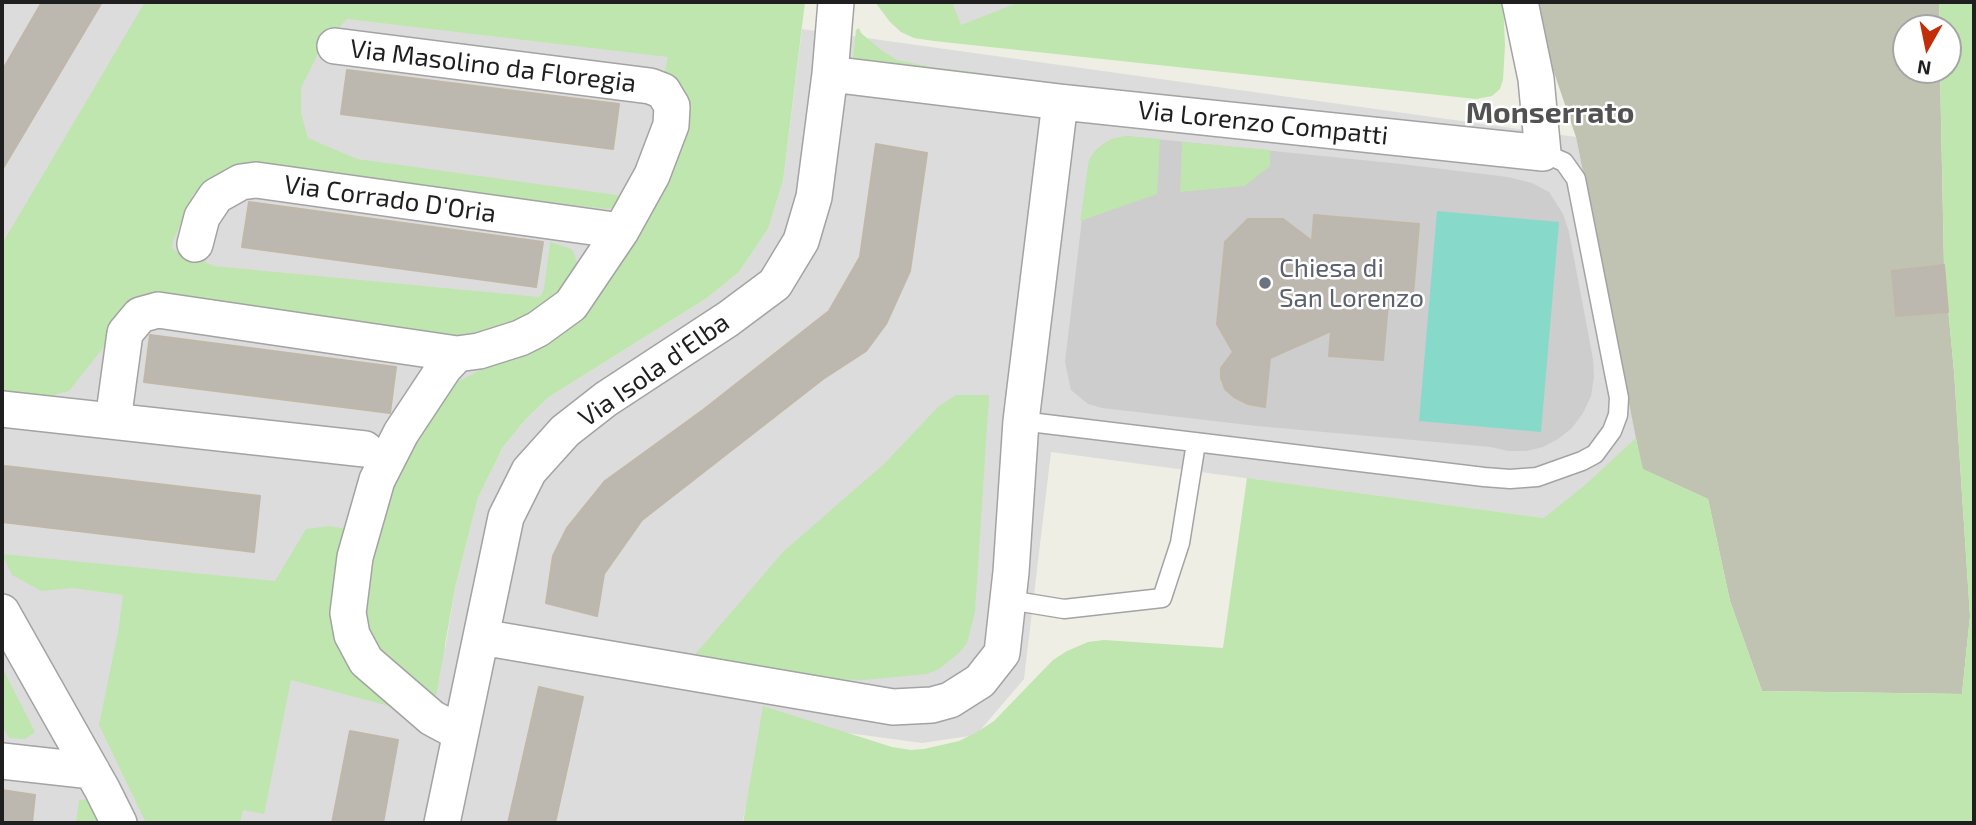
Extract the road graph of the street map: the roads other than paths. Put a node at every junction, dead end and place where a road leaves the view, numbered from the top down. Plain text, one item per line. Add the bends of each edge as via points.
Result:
1 (836, 2) edge
2 (1520, 2) edge
3 (335, 46) dead end
4 (830, 74) junction
5 (1060, 102) junction
6 (1543, 153) junction
7 (621, 231) junction
8 (195, 243) dead end
9 (457, 354) junction
10 (2, 409) edge
11 (113, 421) junction
12 (1021, 421) junction
13 (1196, 443) junction
14 (366, 449) dead end
15 (1009, 600) junction
16 (2, 614) edge
17 (481, 636) junction
18 (460, 733) junction
19 (2, 761) edge
20 (92, 771) junction
21 (119, 823) edge
22 (442, 823) edge

1 - 4 street, Via Isola d'Elba
2 - 6 street
3 - 7 street, Via Masolino da Floregia via 663,91 672,106 671,125 652,175
4 - 5 street, Via Lorenzo Compatti
4 - 17 street, Via Isola d'Elba via 814,197 801,241 775,284 606,399 565,432 529,471 506,517
5 - 6 street, Via Lorenzo Compatti
5 - 12 street
6 - 13 lane via 1564,162 1576,179 1619,398 1612,431 1595,454 1537,477 1510,479
7 - 8 street, Via Corrado D'Oria via 256,180 228,187 216,196 202,217
7 - 9 street, Via Masolino da Floregia via 571,305 520,338
9 - 11 street, Via Masolino da Floregia via 158,310 140,315 125,333
9 - 18 street via 408,423 377,480 355,557 348,613 352,635 366,661 432,718
10 - 11 street
11 - 14 street
12 - 13 lane
12 - 15 street
13 - 15 lane via 1180,543 1162,598 1063,609
15 - 17 street via 1002,653 992,668 950,700 912,708
16 - 20 street
17 - 18 street, Via Isola d'Elba
18 - 22 street, Via Isola d'Elba
19 - 20 street
20 - 21 street

